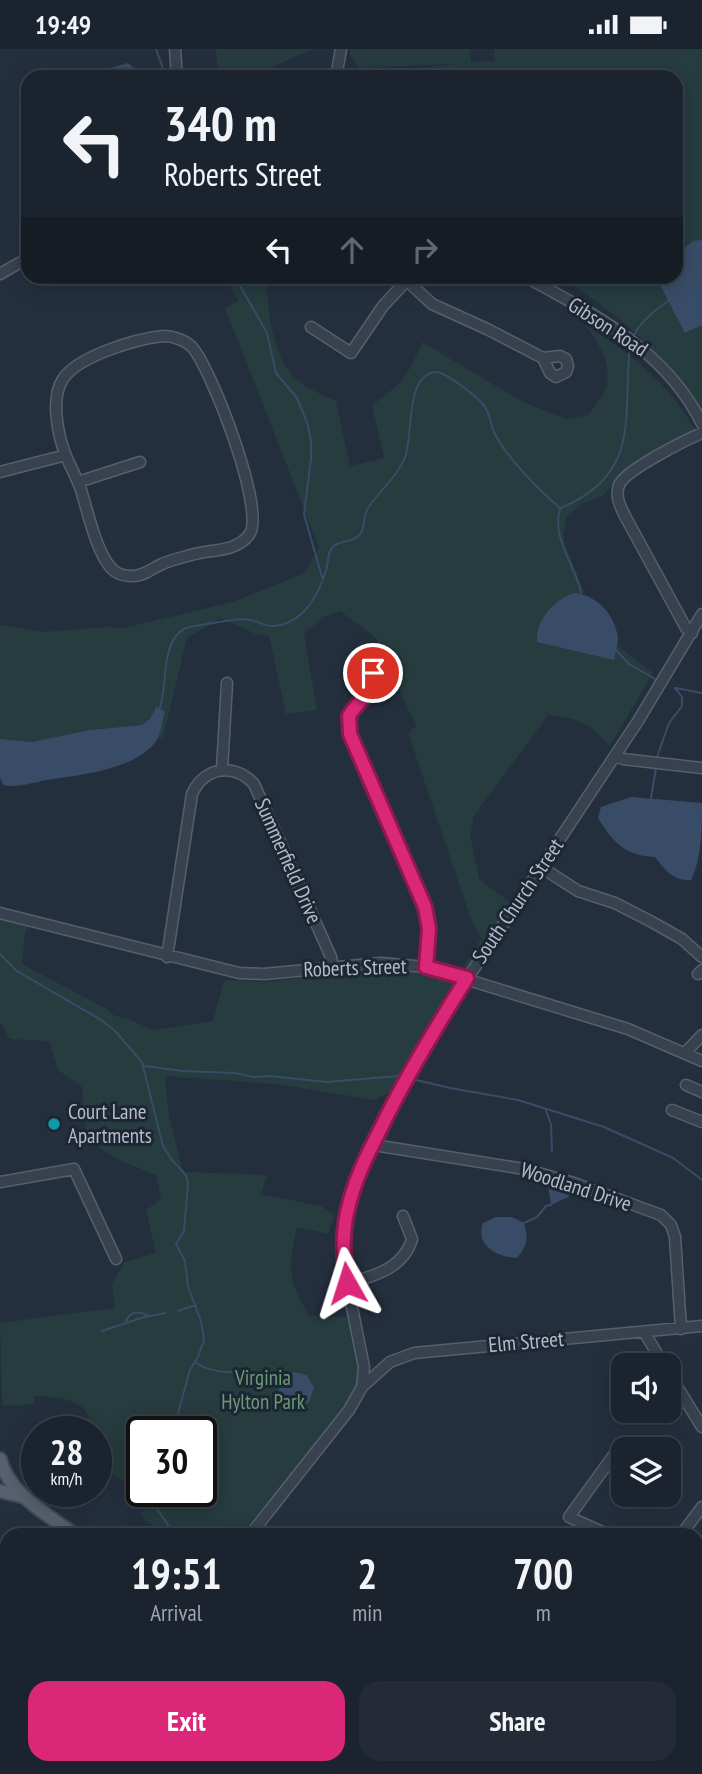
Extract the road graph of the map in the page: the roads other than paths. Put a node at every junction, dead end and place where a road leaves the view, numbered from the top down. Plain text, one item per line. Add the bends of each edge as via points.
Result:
1 (175, 49) edge
2 (341, 49) edge
3 (176, 70) edge
4 (337, 70) edge
5 (21, 262) edge
6 (0, 274) edge
7 (401, 284) edge
8 (412, 284) edge
9 (538, 284) edge
10 (310, 327) dead end
11 (543, 358) dead end
12 (702, 424) edge
13 (702, 433) edge
14 (66, 455) junction
15 (140, 462) dead end
16 (0, 472) edge
17 (78, 482) junction
18 (702, 614) edge
19 (692, 633) junction
20 (360, 659) dead end
21 (227, 683) dead end
22 (615, 755) junction
23 (702, 768) edge
24 (222, 769) junction
25 (541, 867) junction
26 (0, 913) edge
27 (167, 957) junction
28 (702, 957) edge
29 (333, 967) junction
30 (426, 967) junction
31 (467, 978) junction
32 (702, 1035) edge
33 (685, 1053) junction
34 (702, 1061) edge
35 (686, 1085) dead end
36 (702, 1092) edge
37 (672, 1110) dead end
38 (702, 1122) edge
39 (373, 1143) junction
40 (0, 1182) edge
41 (403, 1216) dead end
42 (116, 1259) dead end
43 (347, 1283) junction
44 (702, 1327) edge
45 (681, 1329) junction
46 (644, 1332) junction
47 (657, 1353) edge
48 (362, 1387) junction
49 (681, 1394) edge
50 (702, 1427) edge
51 (0, 1459) edge
52 (611, 1459) edge
53 (0, 1491) edge
54 (21, 1493) edge
55 (21, 1496) edge
56 (38, 1507) edge
57 (702, 1507) edge
58 (66, 1528) edge
59 (256, 1528) edge
60 (593, 1528) edge
61 (686, 1528) edge

1 - 3 street
2 - 4 street
5 - 6 street
7 - 10 street via 351,353
8 - 11 street via 432,304
9 - 12 street, Gibson Road via 618,330 653,357 679,386
13 - 19 street via 629,474 617,493 625,516
14 - 16 street
14 - 17 street
14 - 17 street via 57,400 61,382 72,368 134,343 175,337 191,346 230,428 253,504 253,528 232,548 190,555 140,575 122,575 105,558
15 - 17 street
18 - 19 street, South Church Street
19 - 22 street, South Church Street
20 - 30 street via 371,667 373,683 345,719 425,907 429,929
21 - 24 street
22 - 23 street
22 - 25 street, South Church Street
24 - 27 street via 207,775 192,794
24 - 29 street, Summerfield Drive via 240,773 254,784
25 - 28 street via 578,891 652,922
25 - 31 street, South Church Street
26 - 27 street, Roberts Street
27 - 29 street, Roberts Street via 239,973
29 - 30 street, Roberts Street via 381,963
30 - 31 street, Roberts Street
31 - 33 street, Roberts Street via 628,1029
31 - 39 street, South Church Street via 430,1035
32 - 33 street
33 - 34 street, Roberts Street
35 - 36 street
37 - 38 street
39 - 43 street, South Church Street via 346,1215 343,1255
39 - 45 street, Woodland Drive via 524,1169 661,1215 675,1237
40 - 42 street via 74,1169
41 - 43 street via 412,1239 404,1256 384,1271
43 - 48 street, South Church Street via 364,1360
44 - 45 street, Elm Street
45 - 46 street, Elm Street
46 - 47 street
46 - 48 street, Elm Street via 414,1353 390,1362
48 - 59 street
49 - 50 street
51 - 54 main road via 7,1477
52 - 60 street via 569,1517
53 - 55 main road
56 - 58 main road
57 - 61 street

